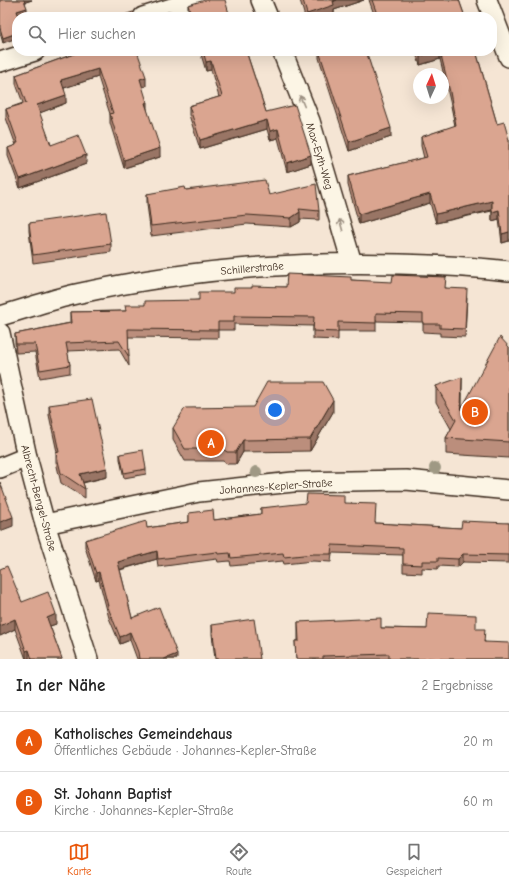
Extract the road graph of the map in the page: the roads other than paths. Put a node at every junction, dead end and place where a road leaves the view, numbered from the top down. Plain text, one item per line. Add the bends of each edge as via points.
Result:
1 (197, 0) edge
2 (262, 0) edge
3 (488, 0) edge
4 (159, 12) edge
5 (266, 12) edge
6 (492, 12) edge
7 (497, 24) edge
8 (19, 56) edge
9 (284, 56) edge
10 (509, 57) edge
11 (0, 62) edge
12 (352, 263) junction
13 (509, 272) edge
14 (0, 316) edge
15 (0, 333) edge
16 (27, 457) junction
17 (0, 468) edge
18 (509, 490) edge
19 (45, 524) junction
20 (88, 659) edge

1 - 4 street
2 - 5 street
3 - 6 street
7 - 10 street
8 - 11 street
12 -> 9 street, Max-Eyth-Weg via 310,120
12 - 13 street, Schillerstraße via 471,266
12 - 14 street, Schillerstraße via 273,266 177,275 75,294
15 - 16 street, Albrecht-Bengel-Straße
16 - 17 street
16 - 19 street, Albrecht-Bengel-Straße
18 - 19 street, Johannes-Kepler-Straße via 406,480 293,482 199,492
19 - 20 street, Albrecht-Bengel-Straße

